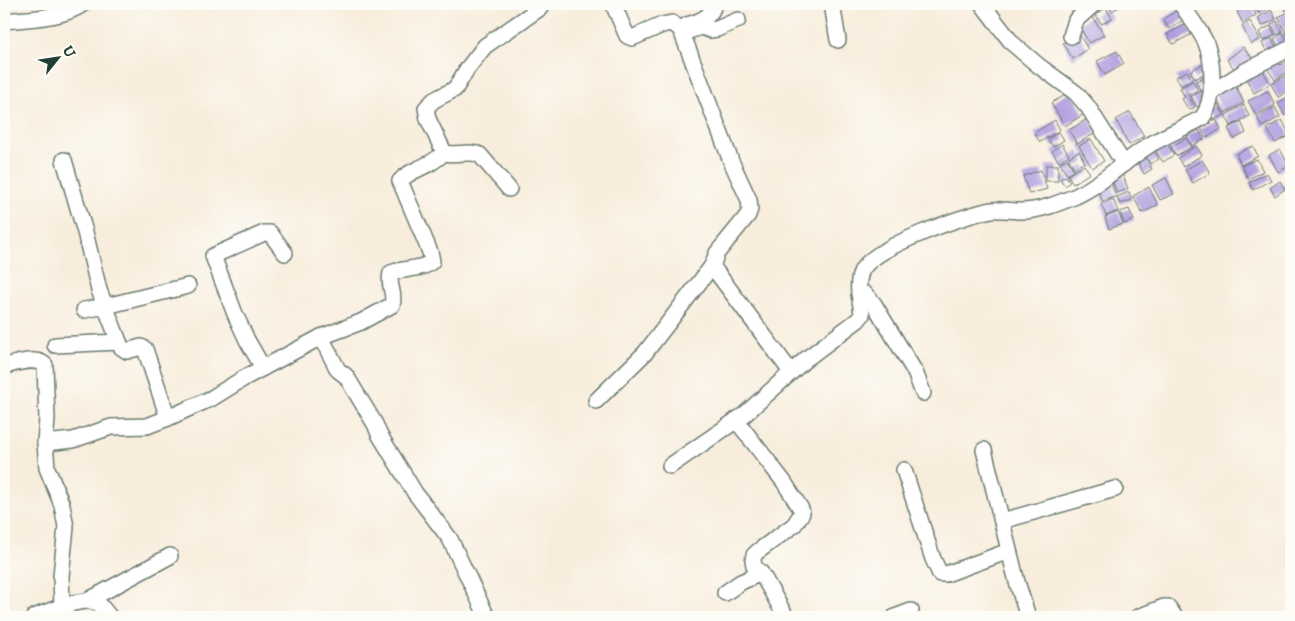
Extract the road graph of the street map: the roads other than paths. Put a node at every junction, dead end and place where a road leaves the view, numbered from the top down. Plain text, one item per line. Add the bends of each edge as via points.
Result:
1 (83, 4) edge
2 (542, 4) edge
3 (613, 4) edge
4 (714, 4) edge
5 (832, 4) edge
6 (982, 4) edge
7 (1094, 4) edge
8 (1181, 4) edge
9 (738, 20) dead end
10 (4, 21) edge
11 (680, 30) junction
12 (1071, 36) dead end
13 (838, 40) dead end
14 (1291, 48) edge
15 (1212, 92) junction
16 (443, 153) junction
17 (64, 160) dead end
18 (1124, 164) junction
19 (509, 189) dead end
20 (285, 254) dead end
21 (712, 266) junction
22 (188, 286) dead end
23 (859, 294) junction
24 (106, 306) junction
25 (84, 310) dead end
26 (320, 337) junction
27 (119, 342) junction
28 (55, 345) dead end
29 (4, 366) edge
30 (263, 368) junction
31 (791, 372) junction
32 (923, 393) dead end
33 (596, 401) dead end
34 (168, 418) junction
35 (736, 420) junction
36 (45, 443) junction
37 (984, 450) dead end
38 (670, 466) dead end
39 (904, 470) dead end
40 (1115, 489) dead end
41 (1002, 522) junction
42 (1009, 551) junction
43 (170, 556) dead end
44 (760, 573) junction
45 (725, 593) dead end
46 (87, 601) junction
47 (911, 611) dead end
48 (63, 612) edge
49 (34, 617) edge
50 (110, 617) edge
51 (487, 617) edge
52 (786, 617) edge
53 (895, 617) edge
54 (1028, 617) edge
55 (1138, 617) edge
56 (1174, 617) edge

1 - 10 street via 62,13
2 - 16 street via 485,46 455,89 426,108
3 - 11 street via 627,36 632,38 672,23
4 - 11 street via 707,17
5 - 13 street
6 - 18 street via 1012,43 1076,93
7 - 12 street via 1076,20
8 - 15 street via 1206,43
9 - 11 street via 717,29
11 - 21 street via 750,208 748,215 717,253
14 - 15 street
15 - 18 street via 1202,118 1151,144
16 - 19 street via 480,155
16 - 26 street via 400,181 432,261 426,266 391,273 389,279 394,300 388,309
17 - 24 street
18 - 23 street via 1094,186 1056,204 1023,211 994,210 904,240 862,269
20 - 30 street via 270,233 264,233 213,256 235,314
21 - 31 street
21 - 33 street via 645,353
22 - 24 street
23 - 31 street via 862,315 858,320
23 - 32 street via 865,294 874,304 915,372
24 - 25 street
24 - 27 street
26 - 30 street
26 - 51 street via 415,493 450,539
27 - 28 street
27 - 34 street via 126,350 145,349
29 - 36 street via 31,361 40,361 44,365
30 - 34 street via 212,398
31 - 35 street
34 - 36 street via 147,426 111,427 73,440
35 - 38 street
35 - 44 street via 784,482 802,513 794,525 754,555 754,566
36 - 48 street via 47,468 62,505 66,527 61,576
37 - 41 street
39 - 42 street via 932,559 940,574
40 - 41 street
41 - 42 street
42 - 54 street
43 - 46 street
44 - 45 street
44 - 52 street
46 - 48 street
46 - 50 street via 100,605
47 - 53 street
48 - 49 street
55 - 56 street via 1164,607 1168,607

